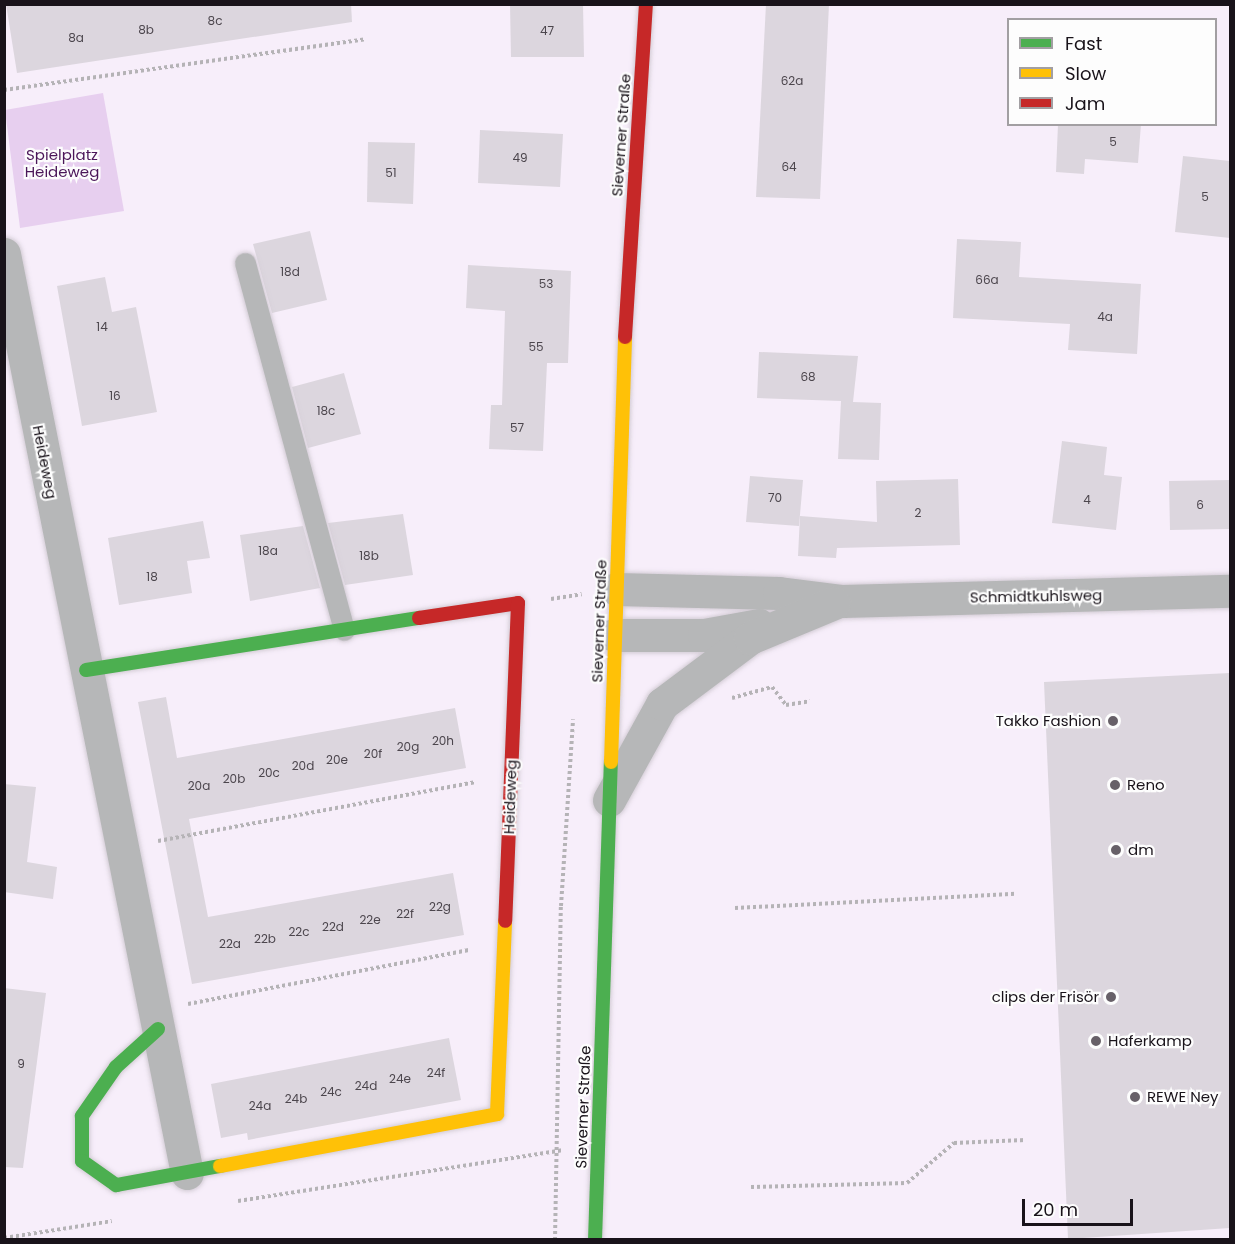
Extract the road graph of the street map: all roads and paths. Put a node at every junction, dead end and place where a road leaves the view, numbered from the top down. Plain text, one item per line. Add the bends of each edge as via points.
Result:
1 (646, 4) edge
2 (365, 39) dead end
3 (4, 90) edge
4 (4, 254) edge
5 (245, 263) dead end
6 (616, 589) junction
7 (1230, 591) edge
8 (842, 600) junction
9 (518, 603) junction
10 (785, 620) junction
11 (344, 630) junction
12 (614, 635) junction
13 (86, 670) junction
14 (682, 687) junction
15 (810, 701) dead end
16 (574, 710) dead end
17 (510, 775) junction
18 (609, 800) junction
19 (122, 848) junction
20 (1016, 894) dead end
21 (735, 908) dead end
22 (504, 943) junction
23 (156, 1019) junction
24 (1025, 1140) dead end
25 (599, 1144) junction
26 (559, 1150) junction
27 (187, 1173) junction
28 (752, 1187) dead end
29 (235, 1202) dead end
30 (119, 1220) dead end
31 (26, 1237) edge
32 (4, 1238) edge
33 (555, 1239) edge
34 (595, 1239) edge

1 - 6 street, Sieverner Straße
2 - 3 path
4 - 13 street, Heideweg
5 - 11 lane
6 - 8 street, Schmidtkuhlsweg via 779,593
6 - 9 path
6 - 12 street, Sieverner Straße
7 - 8 street, Schmidtkuhlsweg
8 - 10 street, Schmidtkuhlsweg
9 - 11 street
9 - 17 street, Heideweg
10 - 12 street, Schmidtkuhlsweg via 704,635
10 - 14 street, Schmidtkuhlsweg via 750,638
11 - 13 street
12 - 18 street, Sieverner Straße
13 - 19 street, Heideweg
14 - 15 path via 714,703 772,687 786,705
14 - 18 street, Schmidtkuhlsweg via 662,704
16 - 26 path via 561,906
17 - 19 path
17 - 22 street, Heideweg
18 - 25 street, Sieverner Straße
19 - 23 street, Heideweg
20 - 21 path
22 - 23 path
22 - 27 street, Heideweg via 496,1114
23 - 27 street, Heideweg
23 - 27 street, Heideweg via 82,1116 82,1161 116,1185
24 - 28 path via 954,1143 907,1183
25 - 26 path
25 - 34 street, Sieverner Straße
26 - 29 path
26 - 33 path
30 - 31 path
31 - 32 path

